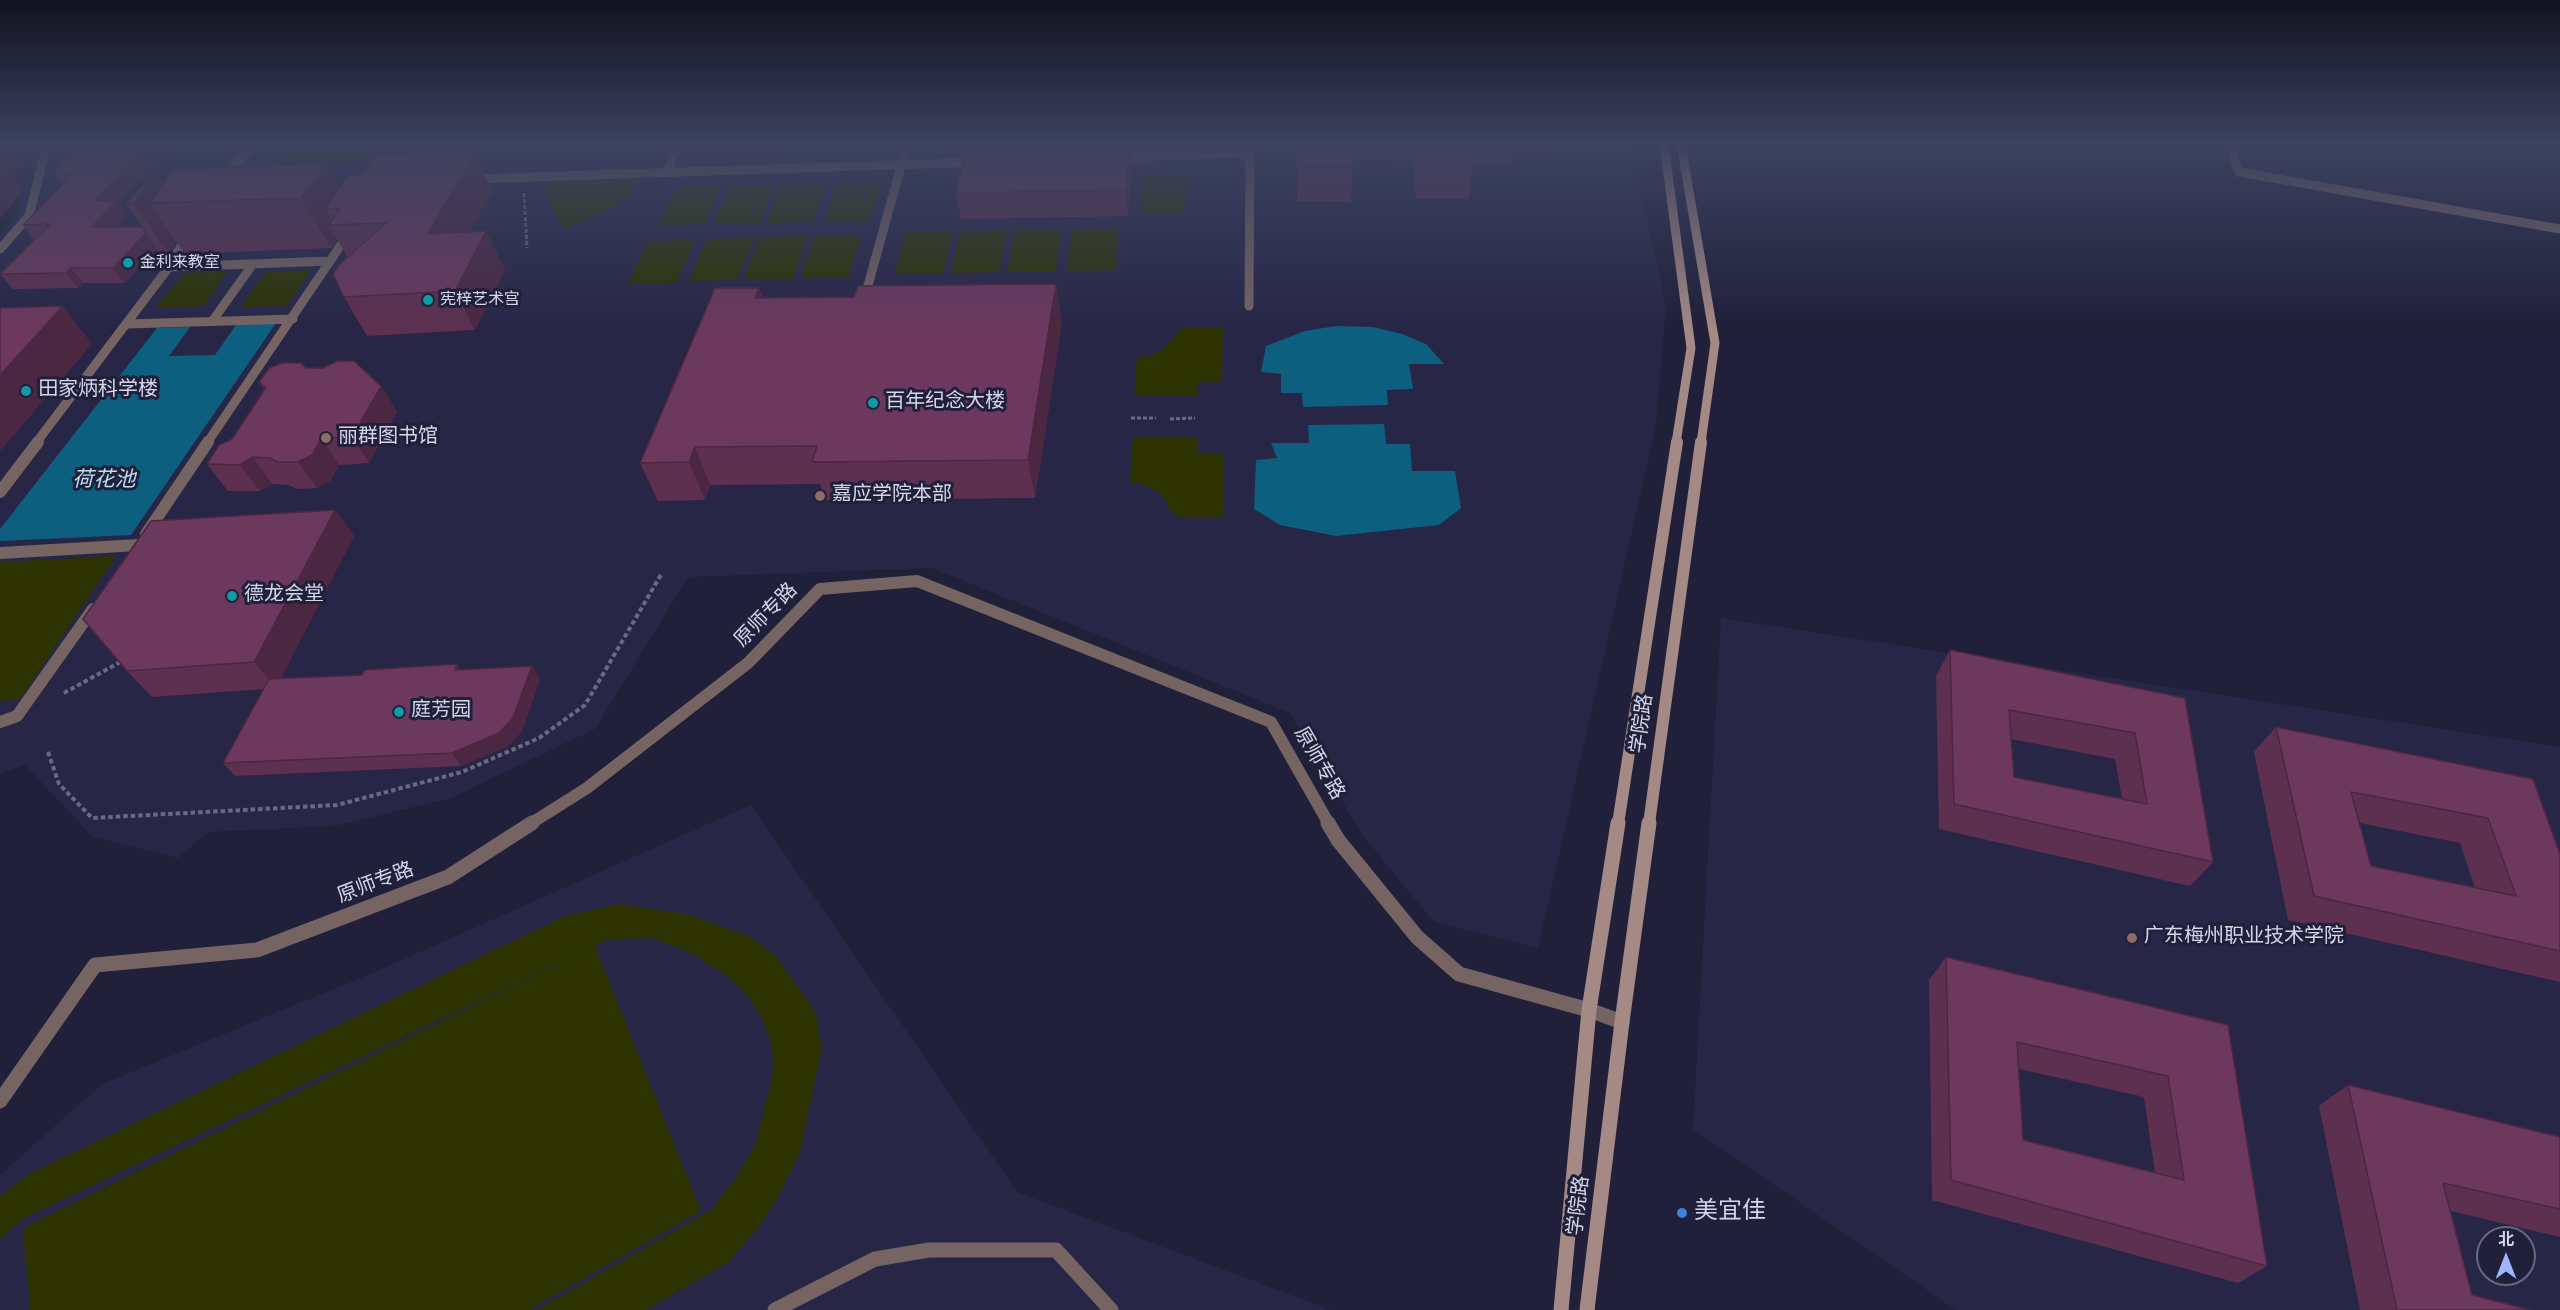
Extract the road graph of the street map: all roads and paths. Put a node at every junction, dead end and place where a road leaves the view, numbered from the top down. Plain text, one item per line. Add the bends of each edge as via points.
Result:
1 (32, 205) edge
2 (525, 205) edge
3 (891, 205) edge
4 (1250, 205) edge
5 (1672, 205) edge
6 (1691, 205) edge
7 (2426, 205) edge
8 (357, 222) edge
9 (191, 228) edge
10 (2560, 229) edge
11 (527, 248) dead end
12 (0, 249) edge
13 (330, 261) junction
14 (253, 264) junction
15 (169, 267) junction
16 (1250, 306) dead end
17 (860, 313) edge
18 (293, 319) junction
19 (213, 320) junction
20 (126, 324) junction
21 (1131, 418) dead end
22 (1156, 418) dead end
23 (1170, 418) dead end
24 (1195, 418) dead end
25 (0, 492) edge
26 (0, 553) edge
27 (662, 573) dead end
28 (98, 602) edge
29 (122, 661) edge
30 (64, 693) dead end
31 (0, 722) edge
32 (48, 752) dead end
33 (1589, 1010) junction
34 (1622, 1022) junction
35 (0, 1101) edge
36 (775, 1310) edge
37 (1111, 1310) edge
38 (1561, 1310) edge
39 (1587, 1310) edge

1 - 12 street via 29,216
2 - 11 path
3 - 17 street
4 - 16 street
5 - 33 street, 学院路 via 1691,348
6 - 34 street, 学院路 via 1715,343
7 - 10 street
8 - 13 street
9 - 15 street
13 - 14 street
13 - 18 street
14 - 15 street
14 - 19 street
15 - 20 street
18 - 19 street
18 - 26 street via 136,549
19 - 20 street
20 - 25 street
21 - 22 path
23 - 24 path
27 - 32 path via 585,705 539,738 462,772 337,806 92,818 59,784
28 - 31 street via 17,716
29 - 30 path
33 - 34 street, 原师专路
33 - 35 street, 原师专路 via 1459,974 1417,937 1338,840 1271,722 917,581 820,589 748,663 587,788 448,877 257,950 95,965
33 - 38 street, 学院路
34 - 39 street, 学院路
36 - 37 street via 875,1259 929,1250 1056,1250

